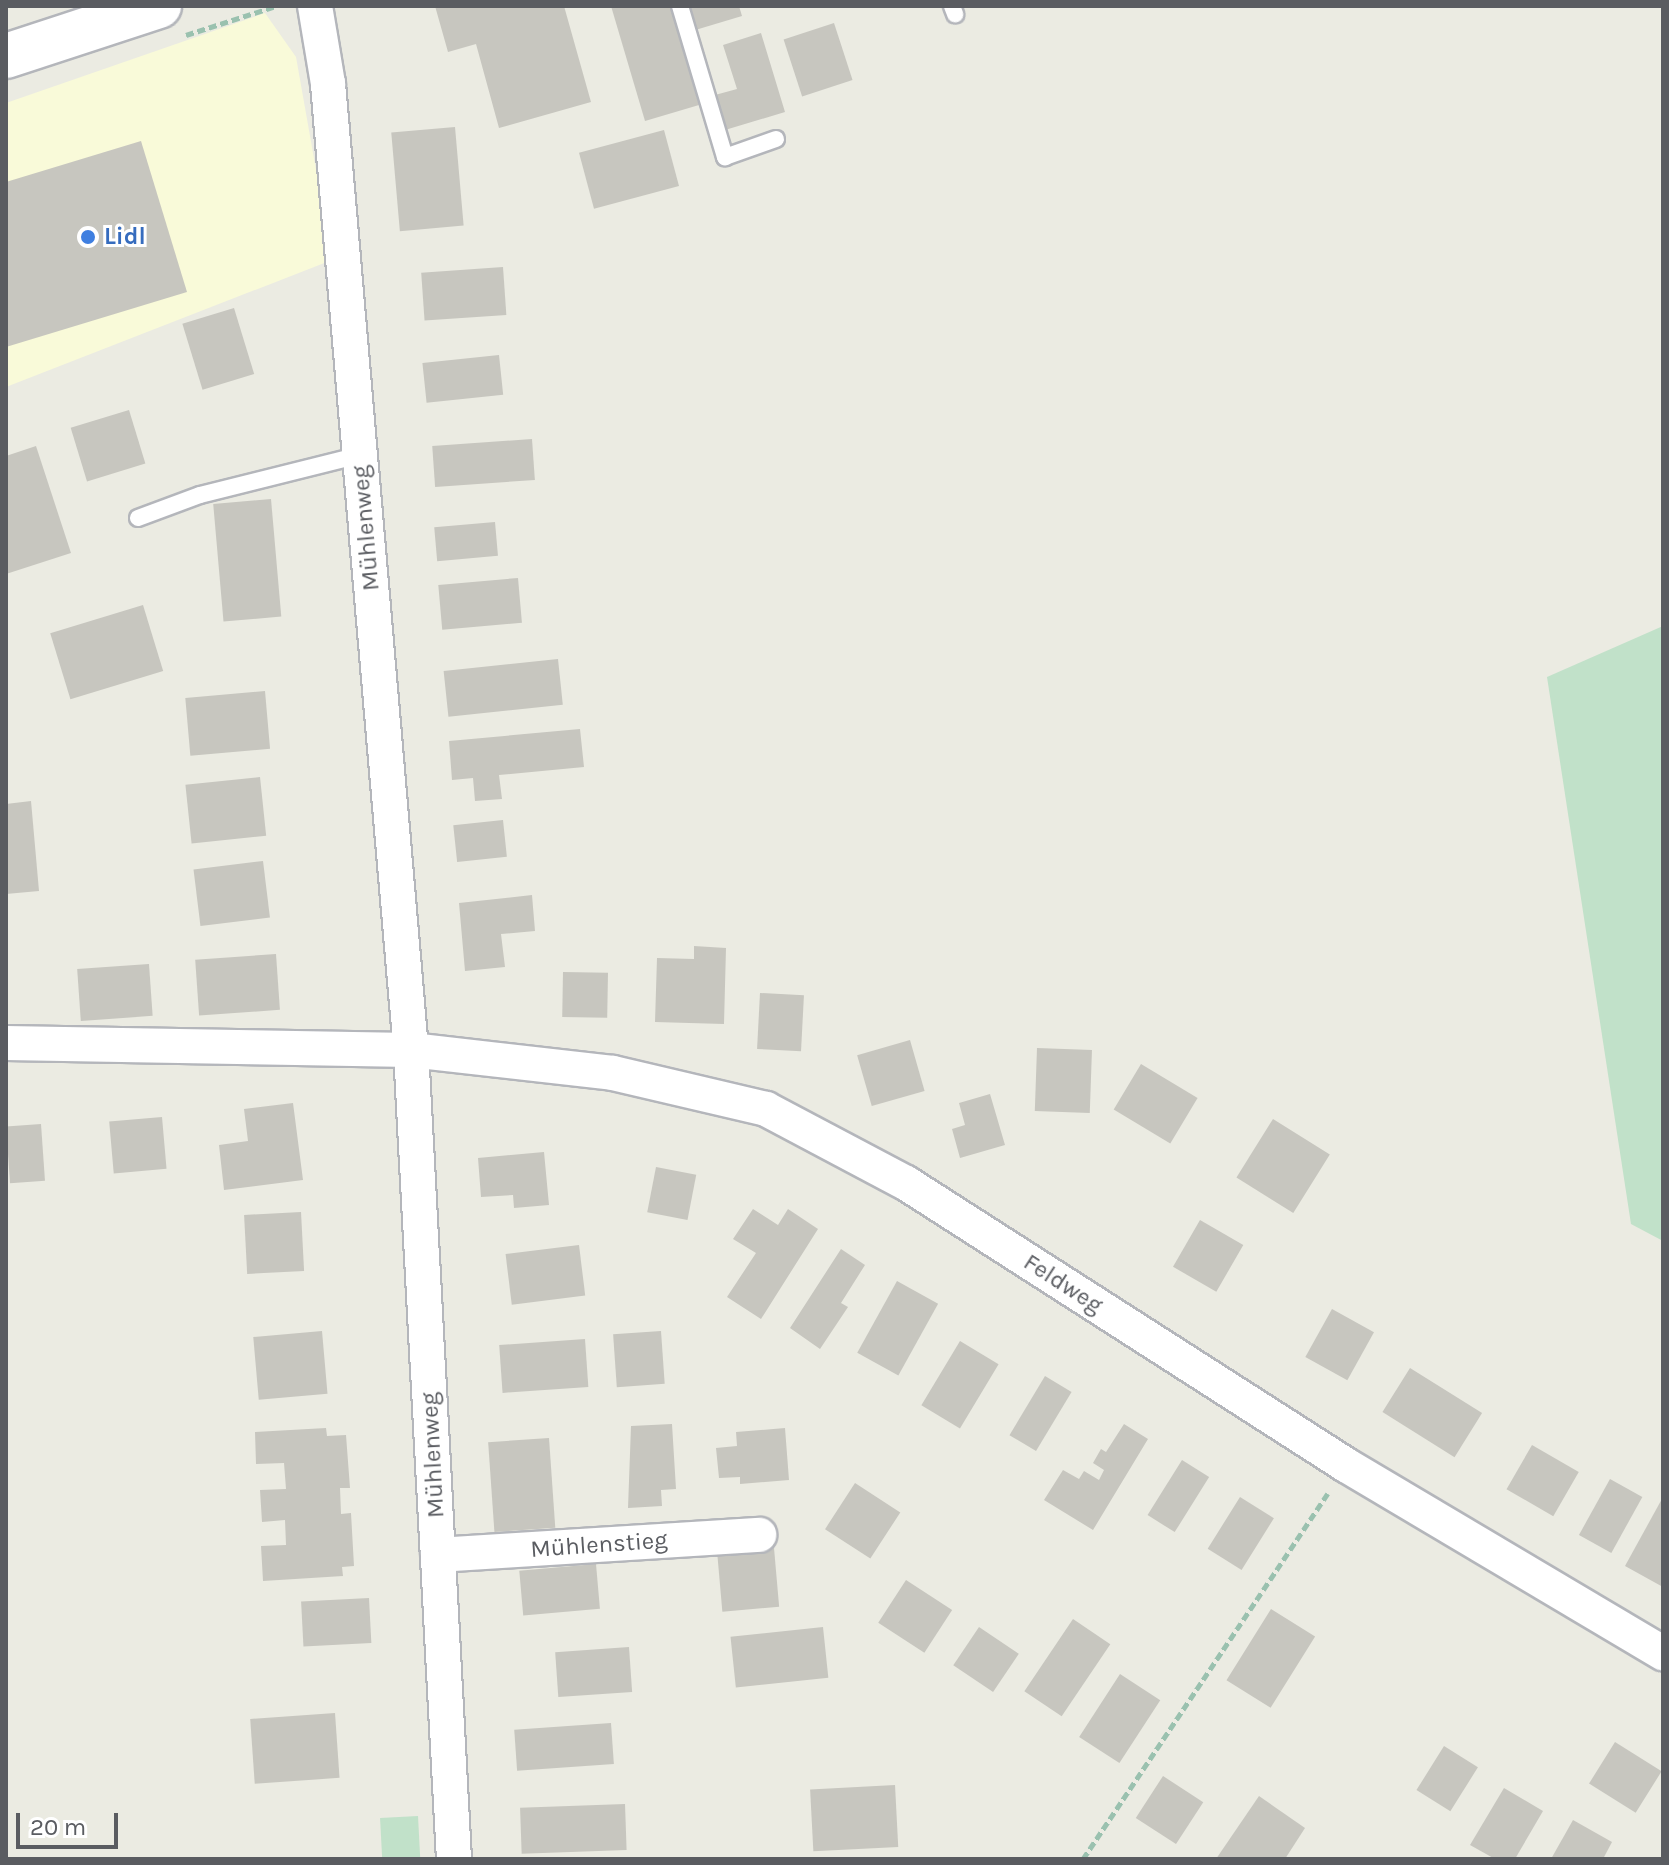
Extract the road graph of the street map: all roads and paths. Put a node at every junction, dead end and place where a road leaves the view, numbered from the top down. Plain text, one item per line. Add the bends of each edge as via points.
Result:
1 (159, 6) edge
2 (315, 6) edge
3 (680, 6) edge
4 (10, 47) edge
5 (776, 139) dead end
6 (360, 455) junction
7 (138, 518) dead end
8 (6, 1043) edge
9 (411, 1050) junction
10 (1346, 1465) junction
11 (759, 1535) dead end
12 (438, 1555) junction
13 (1663, 1653) edge
14 (454, 1859) edge
15 (1083, 1859) edge

1 - 4 main road
2 - 6 street, Mühlenweg via 328,84
3 - 5 lane via 725,157
6 - 7 lane via 200,495
6 - 9 street, Mühlenweg
8 - 9 street
9 - 10 street, Feldweg via 613,1073 766,1109 906,1183
9 - 12 street, Mühlenweg
10 - 13 street, Feldweg
10 - 15 path
11 - 12 street, Mühlenstieg
12 - 14 street, Mühlenweg

